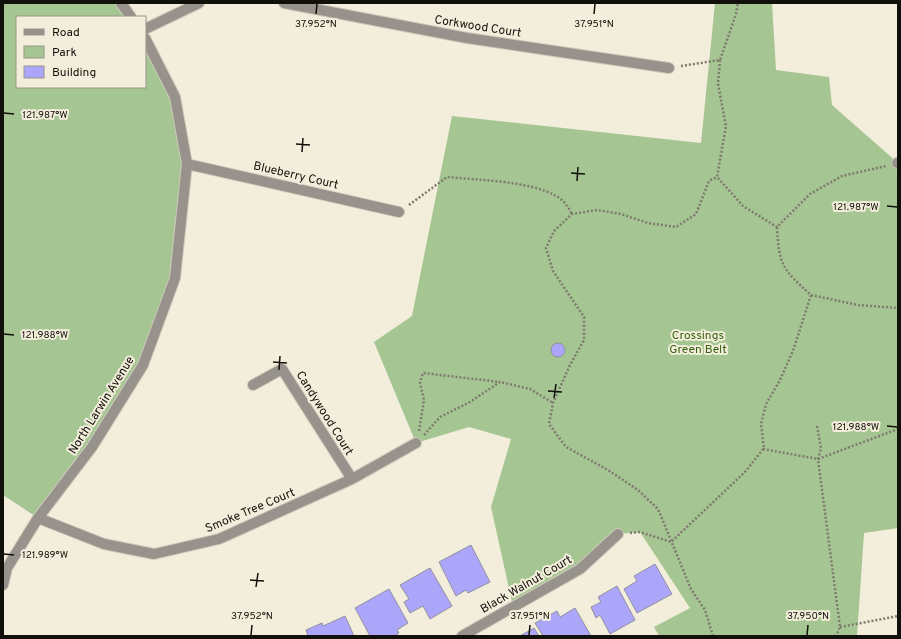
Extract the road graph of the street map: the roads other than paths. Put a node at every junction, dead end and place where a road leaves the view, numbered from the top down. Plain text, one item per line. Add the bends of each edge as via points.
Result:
1 (121, 3) edge
2 (199, 3) edge
3 (284, 3) edge
4 (130, 16) edge
5 (146, 29) edge
6 (146, 40) edge
7 (669, 68) road end
8 (187, 164) junction
9 (399, 212) road end
10 (253, 385) dead end
11 (416, 443) road end
12 (352, 479) junction
13 (38, 518) junction
14 (618, 534) road end
15 (3, 585) edge
16 (462, 636) edge

1 - 4 street
2 - 5 street
3 - 7 street, Corkwood Court via 467,38
6 - 8 street, North Larwin Avenue via 175,97
8 - 9 street, Blueberry Court
8 - 13 street, North Larwin Avenue via 175,278 144,365 92,447
10 - 12 street, Candywood Court via 282,369
11 - 12 street, Smoke Tree Court
12 - 13 street, Smoke Tree Court via 220,539 154,554 104,544
13 - 15 street, North Larwin Avenue via 7,568
14 - 16 street, Black Walnut Court via 580,569

